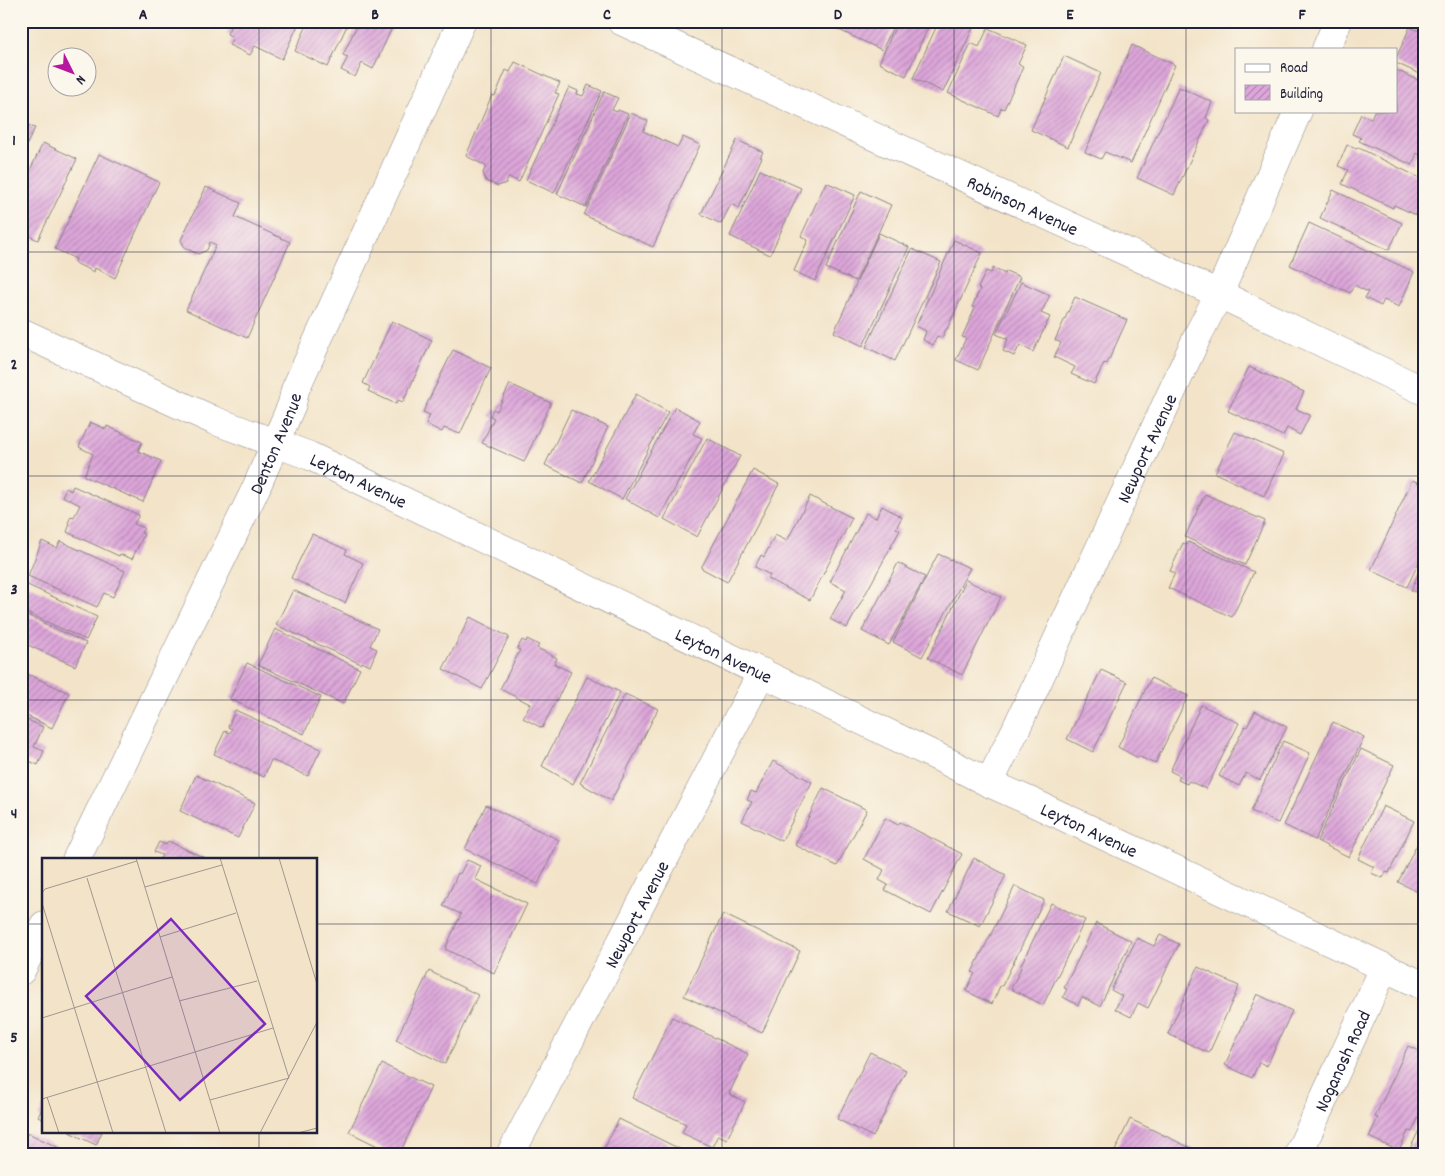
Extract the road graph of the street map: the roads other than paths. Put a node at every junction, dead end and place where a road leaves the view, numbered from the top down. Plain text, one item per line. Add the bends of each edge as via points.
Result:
1 (462, 21) edge
2 (621, 21) edge
3 (1338, 21) edge
4 (1326, 48) edge
5 (1298, 112) edge
6 (1219, 294) junction
7 (21, 332) edge
8 (1424, 391) edge
9 (276, 443) junction
10 (762, 672) junction
11 (989, 783) junction
12 (77, 858) edge
13 (42, 929) edge
14 (1384, 968) junction
15 (21, 971) edge
16 (1424, 986) edge
17 (510, 1155) edge
18 (1298, 1155) edge

1 - 9 street, Denton Avenue via 295,390
2 - 6 street, Robinson Avenue
3 - 4 street
5 - 6 street, Newport Avenue
6 - 8 street, Robinson Avenue
6 - 11 street, Newport Avenue
7 - 9 street, Leyton Avenue via 213,420
9 - 10 street, Leyton Avenue via 310,456
9 - 12 street, Denton Avenue
10 - 11 street, Leyton Avenue
10 - 17 street, Newport Avenue
11 - 14 street, Leyton Avenue
13 - 15 street
14 - 16 street, Leyton Avenue
14 - 18 street, Noganosh Road

